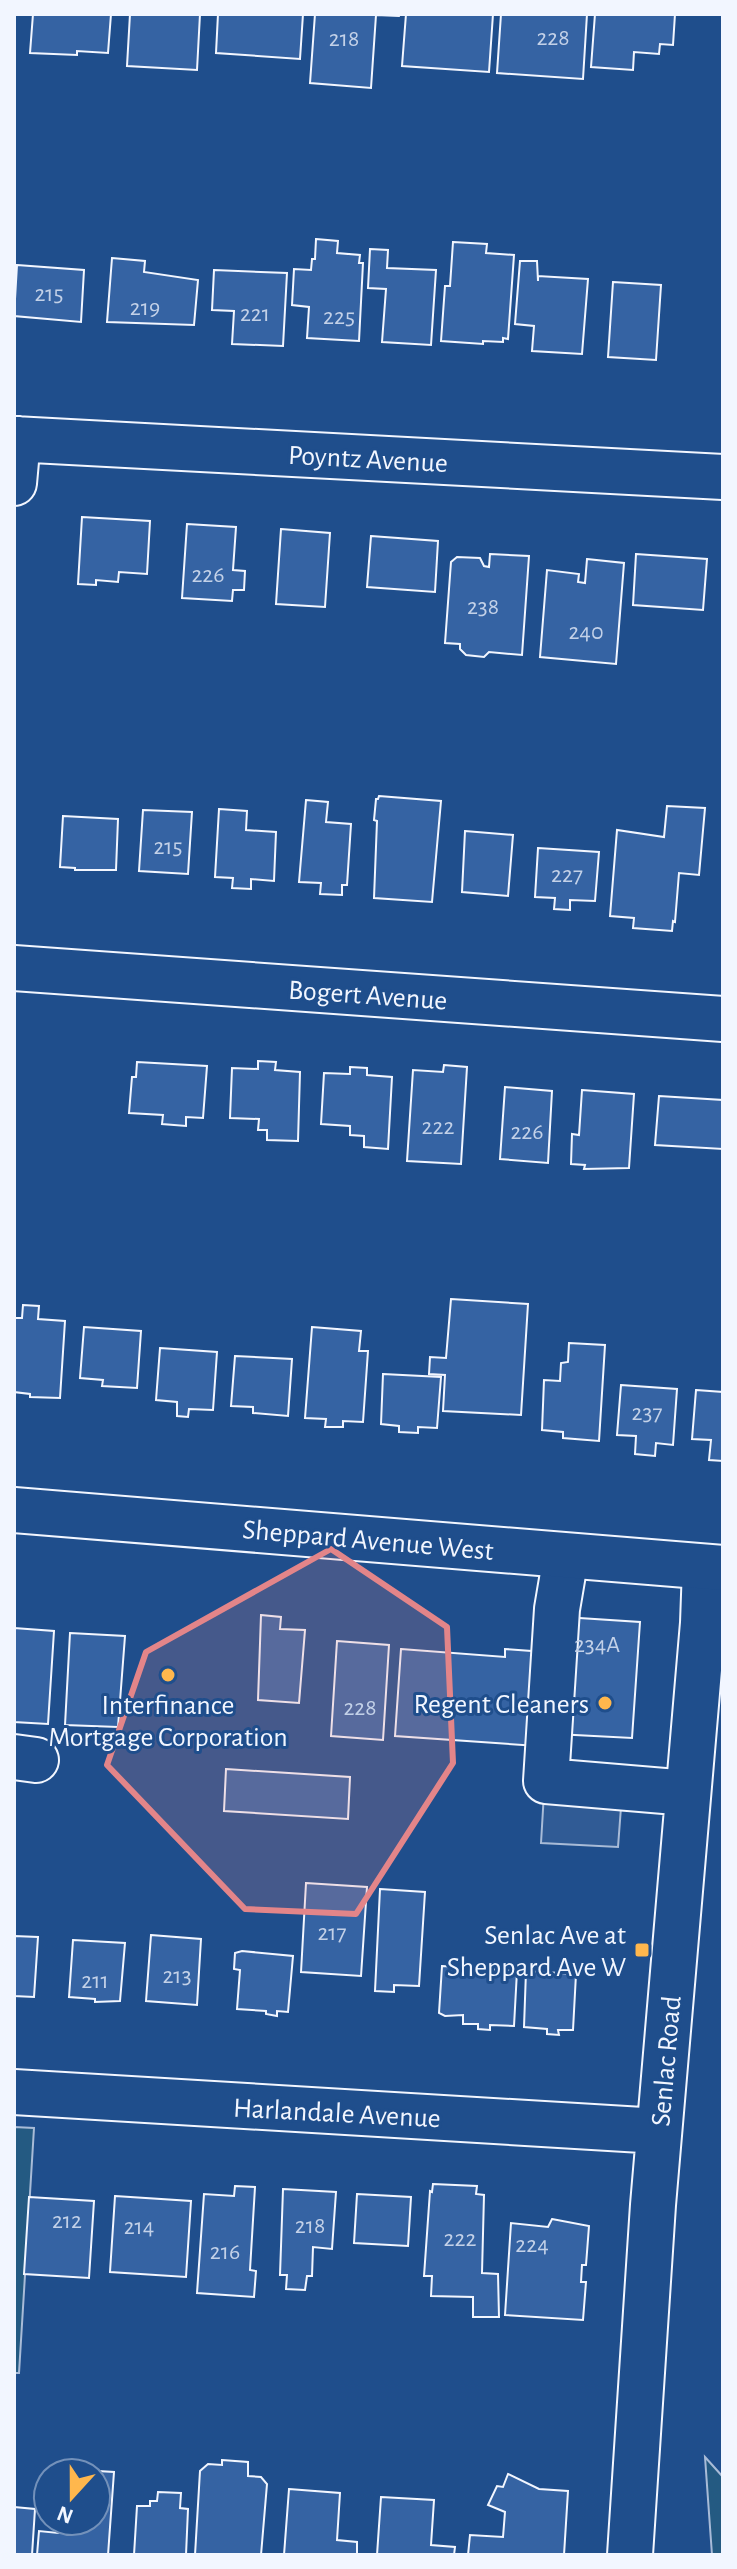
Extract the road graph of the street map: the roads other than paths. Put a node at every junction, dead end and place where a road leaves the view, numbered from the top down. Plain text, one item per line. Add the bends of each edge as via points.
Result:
1 (16, 439) edge
2 (723, 461) edge
3 (723, 477) edge
4 (14, 483) edge
5 (14, 968) edge
6 (723, 1019) edge
7 (14, 1510) edge
8 (566, 1556) junction
9 (714, 1567) edge
10 (688, 1793) junction
11 (14, 2092) edge
12 (659, 2131) junction
13 (630, 2555) edge

1 - 3 street, Poyntz Avenue
1 - 4 street
2 - 3 street
5 - 6 street, Bogert Avenue
7 - 8 street, Sheppard Avenue West
8 - 9 street, Sheppard Avenue West
8 - 10 street via 557,1609 546,1781
9 - 10 street, Senlac Road via 703,1623
10 - 12 street, Senlac Road
11 - 12 street, Harlandale Avenue
12 - 13 street, Senlac Road

